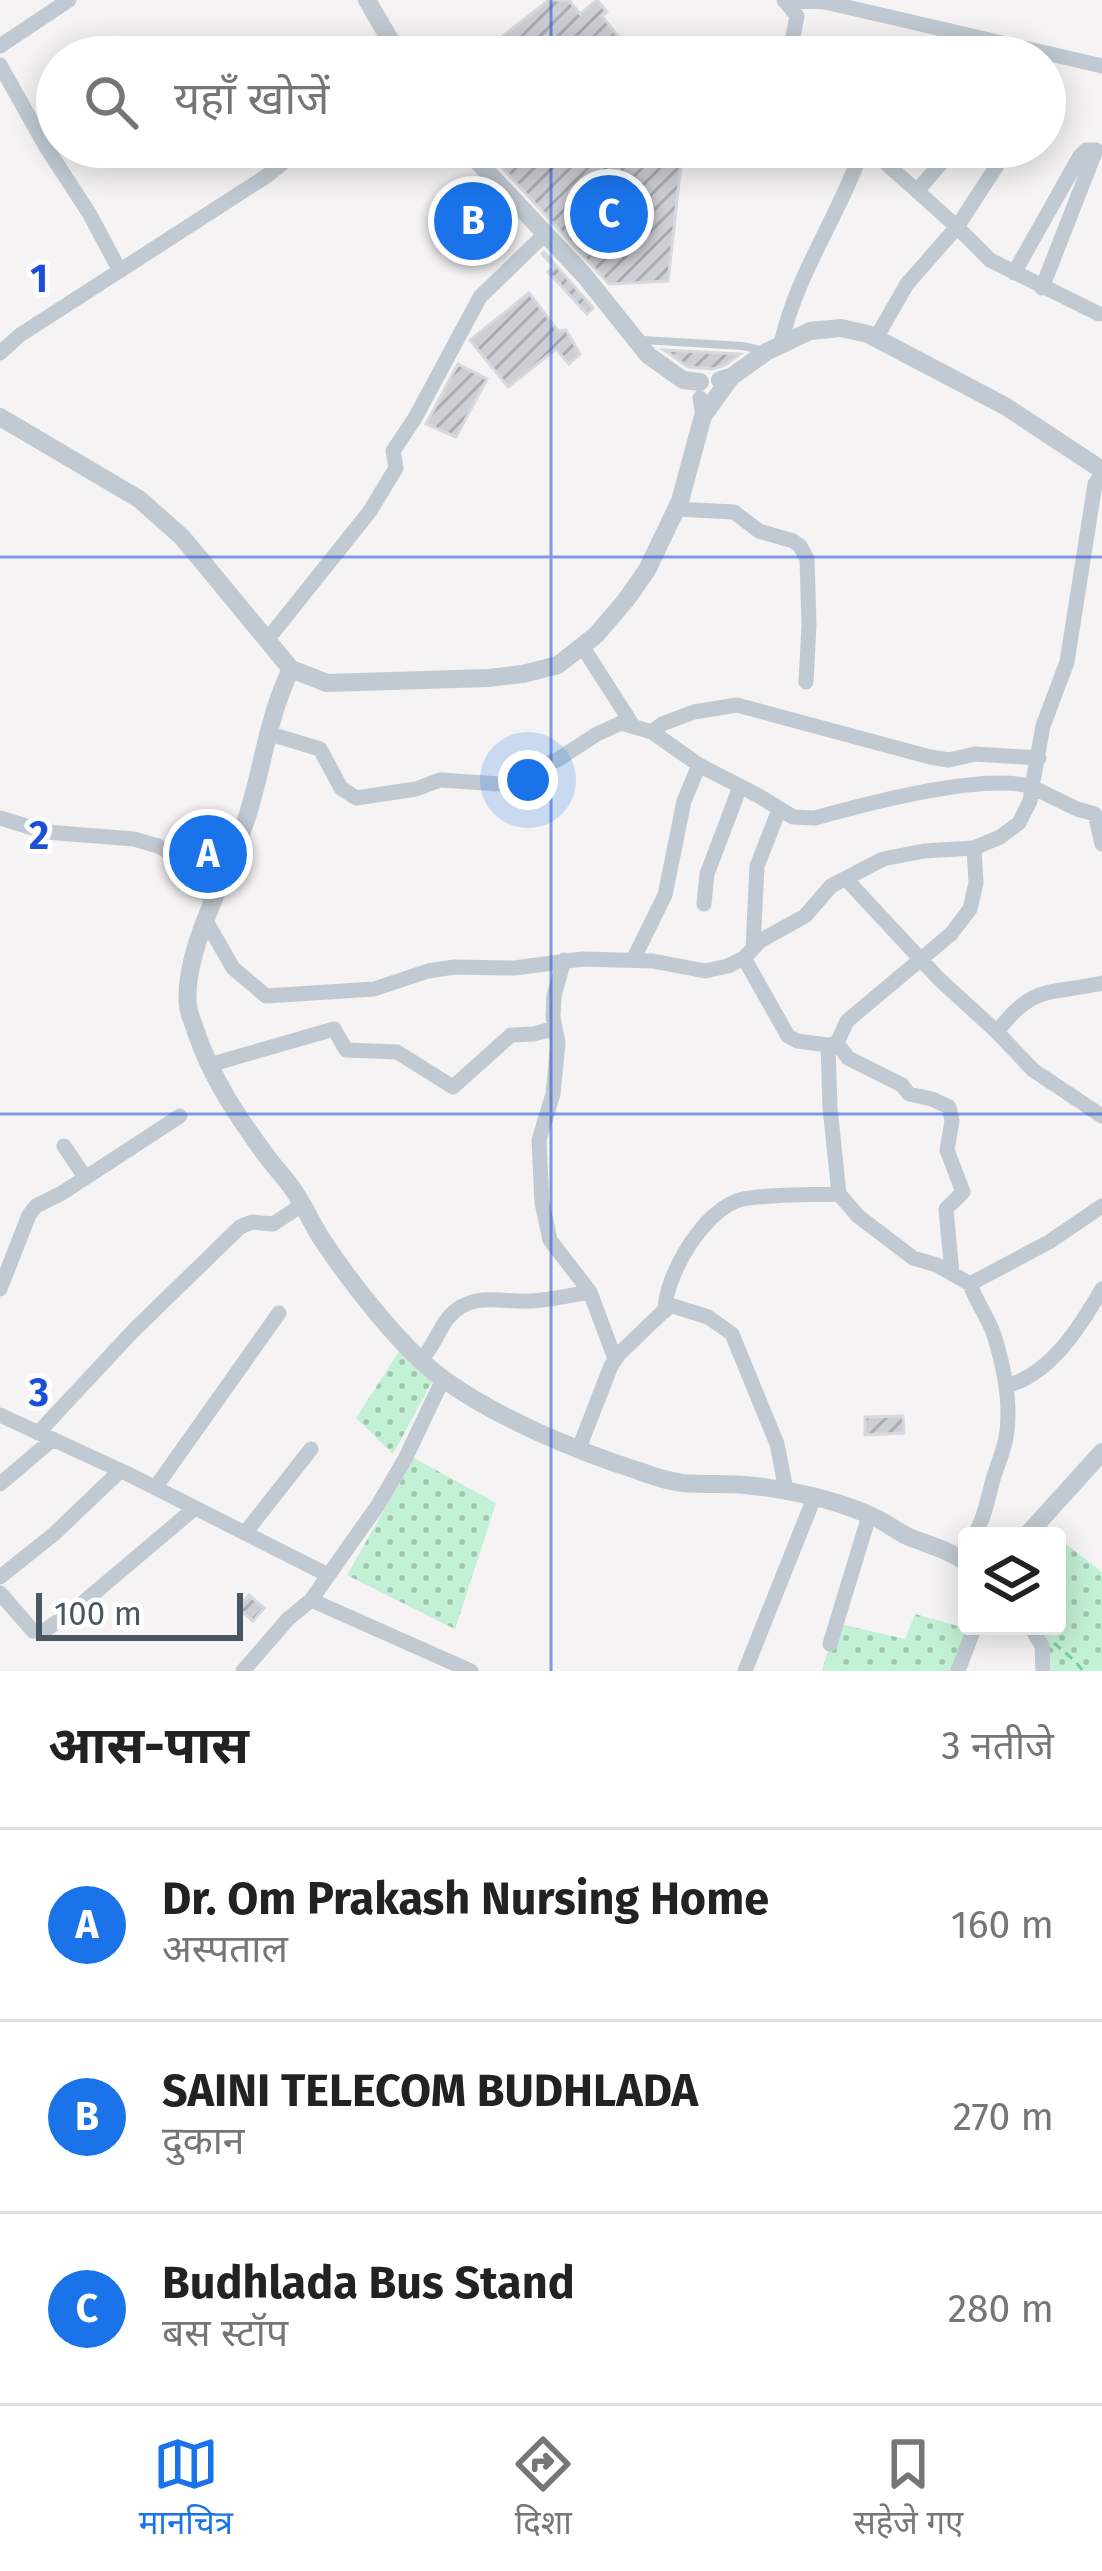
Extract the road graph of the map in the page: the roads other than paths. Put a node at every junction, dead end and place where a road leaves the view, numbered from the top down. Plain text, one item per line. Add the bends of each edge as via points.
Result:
1 (69, 0) edge
2 (367, 0) edge
3 (787, 0) edge
4 (388, 36) edge
5 (793, 36) edge
6 (957, 36) edge
7 (0, 46) edge
8 (1066, 60) edge
9 (0, 65) edge
10 (1102, 66) edge
11 (36, 129) edge
12 (1099, 144) edge
13 (60, 168) edge
14 (276, 168) edge
15 (483, 168) edge
16 (853, 168) edge
17 (891, 168) edge
18 (936, 168) edge
19 (995, 168) edge
20 (917, 190) junction
21 (957, 227) junction
22 (544, 234) junction
23 (120, 271) junction
24 (1014, 273) junction
25 (1042, 288) junction
26 (1101, 312) edge
27 (876, 338) junction
28 (635, 340) junction
29 (3, 343) edge
30 (773, 348) junction
31 (706, 390) junction
32 (0, 417) edge
33 (1102, 471) edge
34 (676, 509) junction
35 (1094, 548) edge
36 (267, 640) junction
37 (583, 646) junction
38 (291, 669) junction
39 (806, 682) dead end
40 (632, 724) junction
41 (652, 732) junction
42 (267, 733) junction
43 (1039, 758) junction
44 (699, 765) junction
45 (740, 787) junction
46 (1032, 787) junction
47 (778, 809) junction
48 (0, 818) edge
49 (1102, 844) edge
50 (974, 848) junction
51 (846, 879) junction
52 (704, 904) dead end
53 (210, 912) junction
54 (748, 953) junction
55 (922, 958) junction
56 (564, 960) junction
57 (633, 960) junction
58 (1102, 983) edge
59 (555, 1028) junction
60 (997, 1032) junction
61 (832, 1044) junction
62 (209, 1065) junction
63 (180, 1116) dead end
64 (1102, 1116) edge
65 (64, 1146) dead end
66 (85, 1177) junction
67 (838, 1194) junction
68 (302, 1205) junction
69 (1102, 1206) edge
70 (952, 1274) junction
71 (970, 1284) junction
72 (0, 1289) edge
73 (1102, 1289) edge
74 (590, 1292) junction
75 (665, 1311) junction
76 (279, 1312) dead end
77 (422, 1359) junction
78 (615, 1359) junction
79 (442, 1379) junction
80 (1006, 1386) junction
81 (0, 1415) edge
82 (46, 1436) junction
83 (579, 1448) junction
84 (310, 1449) dead end
85 (1102, 1451) edge
86 (120, 1471) junction
87 (0, 1484) edge
88 (155, 1488) junction
89 (786, 1490) junction
90 (814, 1498) junction
91 (195, 1508) junction
92 (869, 1516) junction
93 (979, 1527) edge
94 (1034, 1527) edge
95 (245, 1533) junction
96 (958, 1554) edge
97 (328, 1575) junction
98 (0, 1577) edge
99 (0, 1593) edge
100 (310, 1600) junction
101 (972, 1635) edge
102 (1036, 1635) edge
103 (830, 1644) dead end
104 (243, 1671) edge
105 (471, 1671) edge
106 (745, 1671) edge
107 (958, 1671) edge
108 (1043, 1671) edge

1 - 7 street
2 - 4 street
3 - 5 street via 797,16
3 - 6 street
8 - 10 street
9 - 11 street
12 - 24 street via 1080,156
12 - 25 street
13 - 23 street
14 - 23 street
15 - 22 street
16 - 30 street
17 - 20 street
18 - 20 street
19 - 21 street
20 - 21 street
21 - 24 street
21 - 27 street via 907,284
22 - 28 street
22 - 36 street via 480,297 393,451 396,468 370,511
23 - 29 street
24 - 25 street
25 - 26 street
27 - 30 street via 841,328 810,331
27 - 33 street via 1005,406
28 - 30 lane
28 - 31 street via 663,368
30 - 31 street
31 - 34 street
32 - 36 street via 139,499 182,537
33 - 35 street via 1094,484
34 - 37 street via 646,570
34 - 39 street via 734,512 800,546 807,559
35 - 43 street
36 - 38 street
37 - 38 street via 558,665 488,678 327,682
37 - 40 street
38 - 42 street
40 - 41 street
40 - 42 street via 610,727 500,784 440,780 356,798 341,788 320,748
41 - 43 street via 694,712 736,705 930,757
41 - 44 street
42 - 53 street via 249,812
43 - 46 street
44 - 45 street
44 - 57 street via 665,895
45 - 47 street
45 - 52 street
46 - 47 street via 947,788 815,818
46 - 49 street via 1095,814
46 - 50 street via 1019,823
47 - 54 street via 757,866
48 - 53 street via 158,846 188,862
50 - 51 street via 904,854
50 - 55 street via 970,909
51 - 54 street
51 - 55 street
53 - 56 street via 233,968 266,996 346,993 454,967
53 - 62 street via 188,1007
54 - 57 street via 705,971
54 - 61 street via 788,1036
55 - 60 street
55 - 61 street
56 - 57 street
56 - 59 street
58 - 60 street via 1025,1000
59 - 62 street via 511,1035 453,1088 397,1052 346,1050 334,1029
59 - 74 street via 555,1081 539,1140 542,1203 550,1240
60 - 64 street via 1033,1070
61 - 67 street
61 - 70 street via 909,1094 949,1107 947,1150 963,1192 946,1209
62 - 68 street
63 - 66 street
65 - 66 street
66 - 72 street via 29,1214
67 - 70 street via 913,1258
67 - 75 street via 739,1200 720,1212 688,1247
68 - 77 street via 379,1315
68 - 82 street via 273,1224 240,1227 134,1330
69 - 71 street
70 - 71 street
71 - 80 street
73 - 80 street via 1040,1372
74 - 77 street via 463,1306
74 - 78 street
75 - 78 street
75 - 89 street via 670,1305 697,1313 732,1334 777,1444
76 - 88 street
77 - 79 street
78 - 83 street
79 - 83 street
79 - 97 street via 404,1459
80 - 93 street via 1005,1442
81 - 82 street
82 - 86 street
82 - 87 street
83 - 89 street via 681,1483
84 - 95 street
85 - 94 street
86 - 88 street
86 - 98 street
88 - 91 street
89 - 90 street
90 - 92 street
90 - 106 street
91 - 95 street
91 - 99 street via 44,1631 33,1631
92 - 96 street
92 - 103 street
95 - 97 street
97 - 100 street
100 - 104 street
100 - 105 street
101 - 107 street
102 - 108 street

